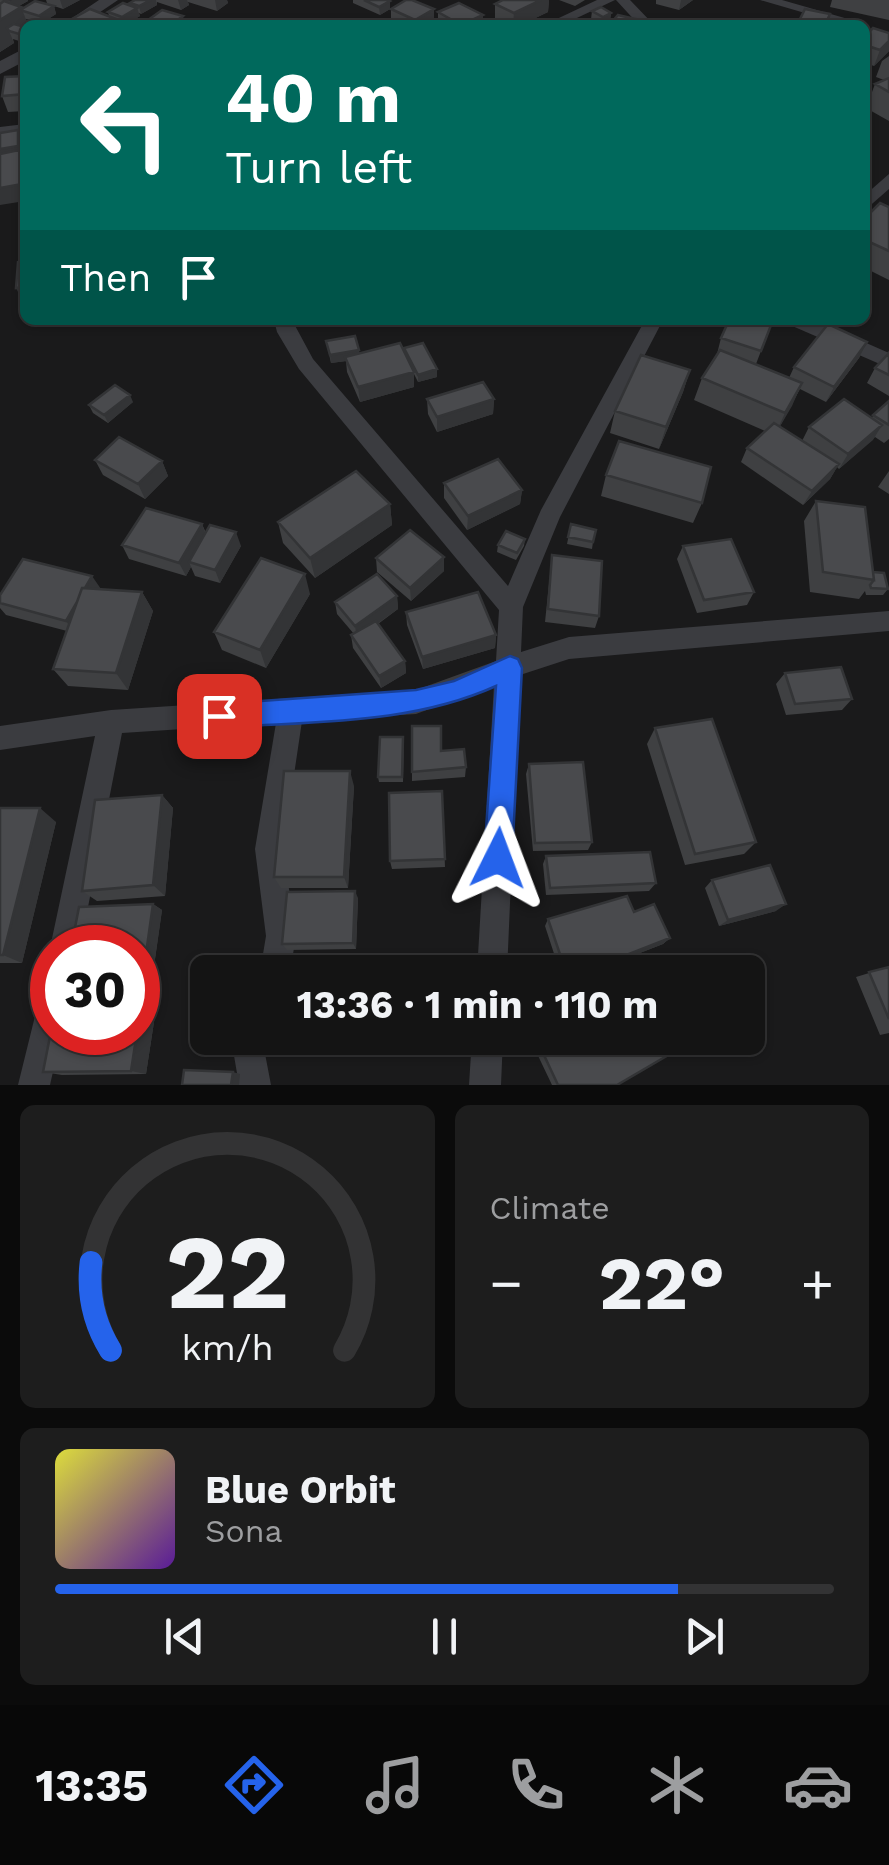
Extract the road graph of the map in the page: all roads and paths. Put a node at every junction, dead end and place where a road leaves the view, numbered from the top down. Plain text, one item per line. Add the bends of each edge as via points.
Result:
1 (110, 0) edge
2 (608, 0) edge
3 (624, 0) edge
4 (767, 0) edge
5 (78, 20) edge
6 (562, 20) edge
7 (643, 20) edge
8 (842, 20) edge
9 (889, 178) edge
10 (870, 199) edge
11 (284, 325) edge
12 (651, 325) edge
13 (808, 325) edge
14 (889, 361) edge
15 (511, 607) junction
16 (889, 622) edge
17 (510, 668) junction
18 (291, 712) junction
19 (111, 722) junction
20 (0, 738) edge
21 (70, 925) edge
22 (278, 955) edge
23 (493, 955) edge
24 (41, 1055) edge
25 (250, 1055) edge
26 (487, 1055) edge
27 (34, 1085) edge
28 (255, 1085) edge
29 (485, 1085) edge

1 - 5 street
2 - 6 street
3 - 7 street
4 - 8 street
9 - 10 street
11 - 15 street via 306,364
12 - 15 street via 548,516
13 - 14 street
15 - 17 street
16 - 17 street via 569,648
17 - 18 street via 416,702
17 - 23 street
18 - 19 street
18 - 22 street via 269,849 282,936
19 - 20 street
19 - 21 street
24 - 27 street
25 - 28 street
26 - 29 street

